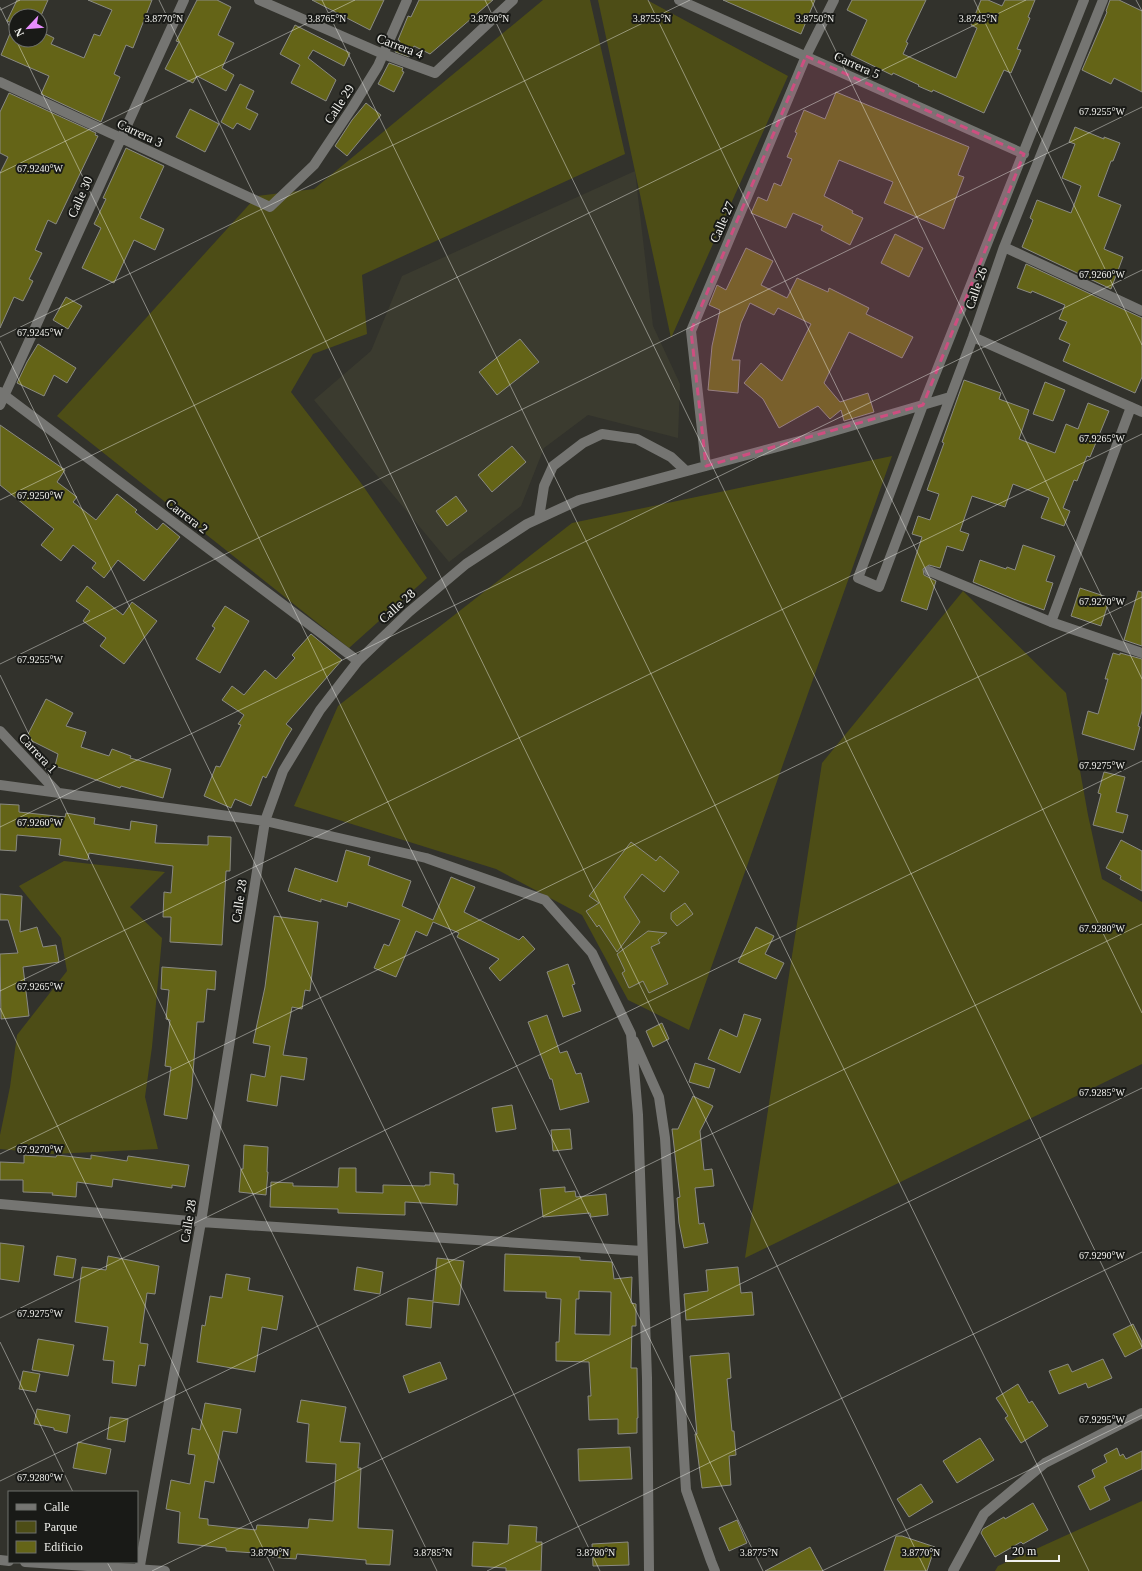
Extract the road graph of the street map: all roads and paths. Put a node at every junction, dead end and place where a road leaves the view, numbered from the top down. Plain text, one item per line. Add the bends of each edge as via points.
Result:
1 (184, 0) edge
2 (259, 0) edge
3 (407, 0) edge
4 (513, 0) edge
5 (680, 0) edge
6 (834, 0) edge
7 (1084, 0) edge
8 (1103, 0) edge
9 (383, 54) junction
10 (806, 56) junction
11 (0, 82) edge
12 (120, 138) junction
13 (1024, 154) junction
14 (270, 207) joint
15 (1004, 247) junction
16 (1142, 311) edge
17 (973, 337) junction
18 (2, 394) edge
19 (950, 397) junction
20 (0, 405) edge
21 (923, 405) junction
22 (1131, 407) junction
23 (1142, 412) edge
24 (706, 466) junction
25 (686, 471) junction
26 (539, 518) junction
27 (929, 571) dead end
28 (1052, 622) junction
29 (1142, 653) edge
30 (358, 661) junction
31 (0, 731) edge
32 (0, 785) edge
33 (57, 792) junction
34 (265, 822) junction
35 (631, 1034) junction
36 (0, 1204) edge
37 (201, 1222) junction
38 (642, 1251) junction
39 (1142, 1412) edge
40 (39, 1563) edge
41 (139, 1570) edge
42 (165, 1571) edge
43 (649, 1571) edge
44 (715, 1571) edge
45 (953, 1571) edge

1 - 12 street, Calle 30
2 - 9 street, Carrera 4
3 - 9 street, Calle 29
4 - 9 street, Carrera 4 via 435,73
5 - 10 street, Carrera 5
6 - 10 street, Calle 27
7 - 13 street, Calle 26
8 - 15 street, Calle 26
9 - 14 street, Calle 29 via 352,108 314,165
10 - 13 street, Carrera 5
10 - 24 street, Calle 27 via 691,331
11 - 12 street, Carrera 3
12 - 14 street, Carrera 3
12 - 18 street, Calle 30
13 - 21 street, Calle 26
15 - 16 street
15 - 17 street, Calle 26
17 - 19 street, Calle 26
17 - 22 street
18 - 20 street, Calle 30
18 - 30 street, Carrera 2
19 - 21 street, Calle 28
19 - 21 street, Calle 26 via 879,587 858,578
21 - 24 street, Calle 28
22 - 23 street
22 - 28 street
24 - 25 street, Calle 28
25 - 26 street, Calle 28 via 578,500
25 - 26 street via 671,457 637,439 602,434 582,443 553,466 544,486
26 - 30 street, Calle 28 via 466,564 409,612
27 - 28 street
28 - 29 street
30 - 34 street, Calle 28 via 320,710 283,771
31 - 33 street, Carrera 1
32 - 33 street
33 - 34 street
34 - 35 street via 426,858 544,900 592,953
34 - 37 street, Calle 28
35 - 38 street via 638,1116
35 - 44 street via 659,1097 665,1138 686,1490
36 - 37 street
37 - 38 street
37 - 41 street, Calle 28
38 - 43 street via 647,1378
39 - 45 street via 1045,1463 984,1514
40 - 41 street
41 - 42 street

